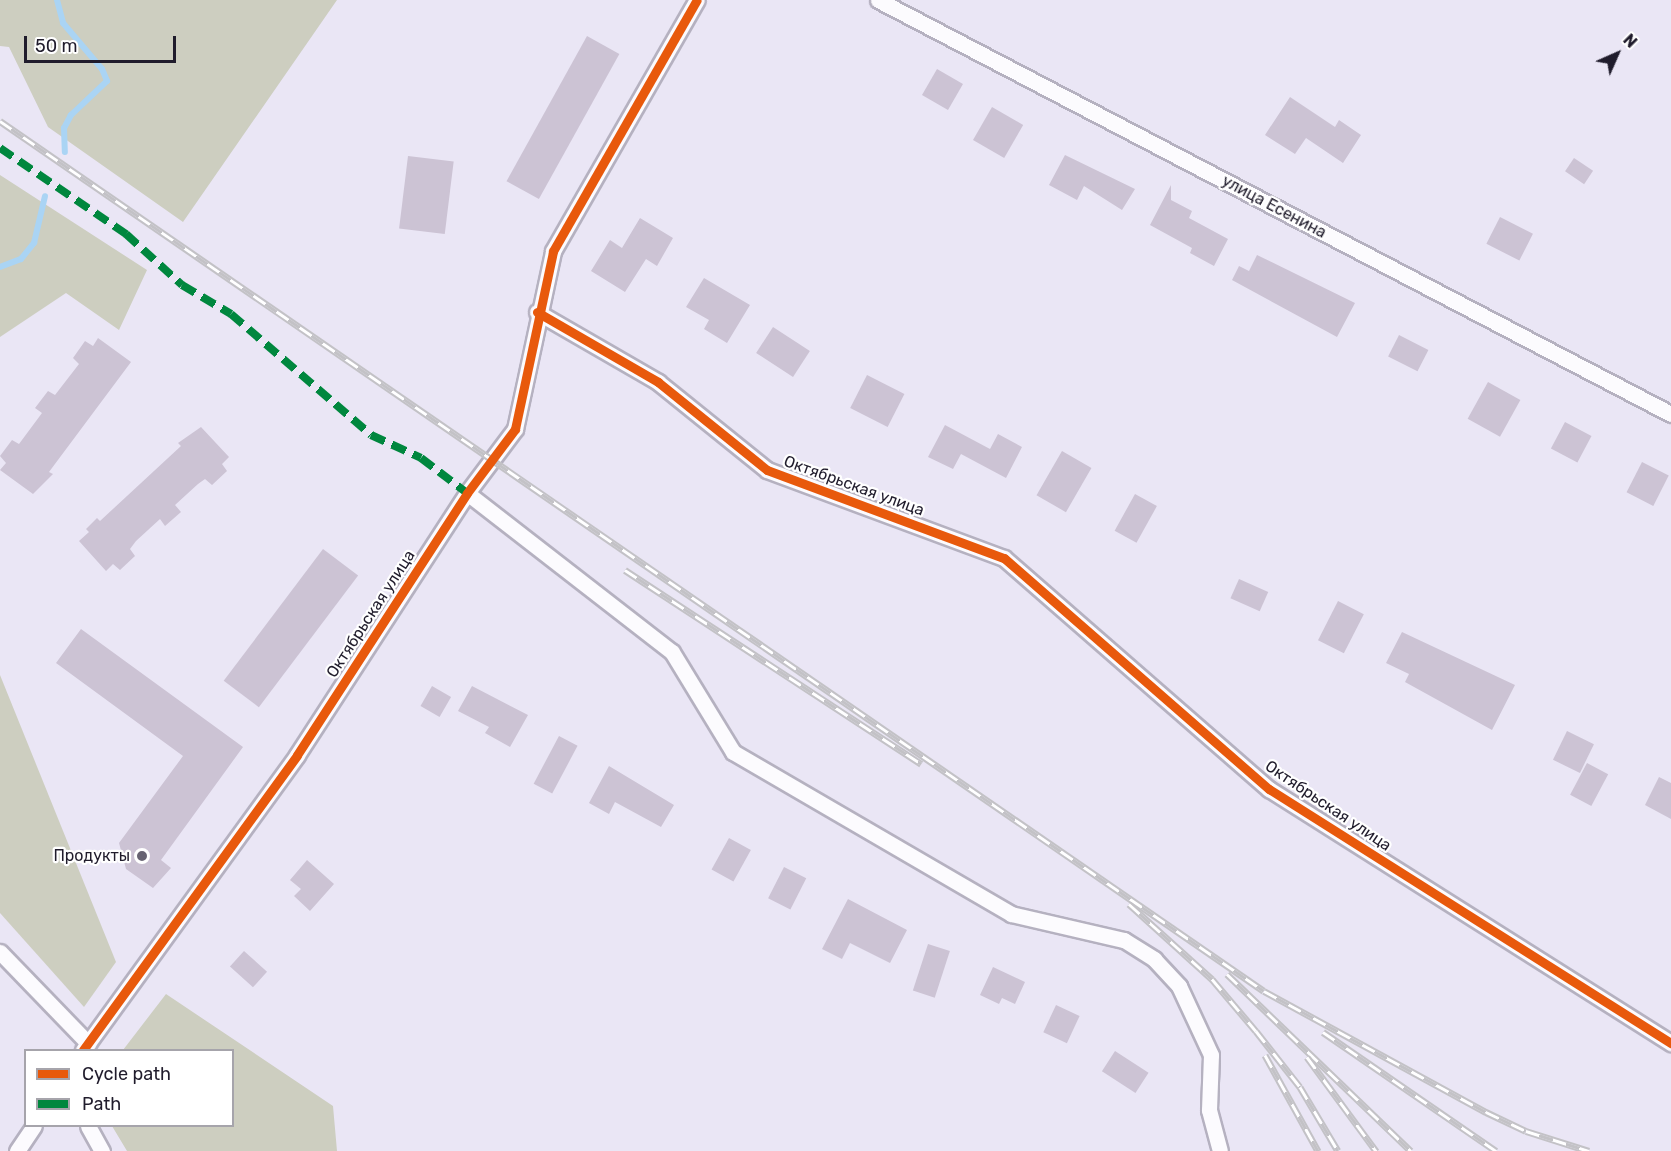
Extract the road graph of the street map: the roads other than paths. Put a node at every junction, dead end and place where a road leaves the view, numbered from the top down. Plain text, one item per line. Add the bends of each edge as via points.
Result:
1 (697, 0) edge
2 (878, 0) edge
3 (537, 312) junction
4 (1671, 414) edge
5 (467, 493) junction
6 (0, 952) edge
7 (1671, 1043) edge
8 (85, 1046) edge
9 (33, 1127) edge
10 (89, 1127) edge
11 (17, 1151) edge
12 (102, 1151) edge
13 (1220, 1151) edge

1 - 3 street via 553,251
2 - 4 street, улица Есенина
3 - 5 street, Октябрьская улица via 515,429
3 - 7 street, Октябрьская улица via 658,382 767,470 1004,558 1269,789
5 - 8 street, Октябрьская улица via 297,755
5 - 13 street via 672,652 733,752 1011,914 1124,940 1154,959 1179,986 1211,1055 1209,1110
6 - 8 street
9 - 11 street
10 - 12 street

